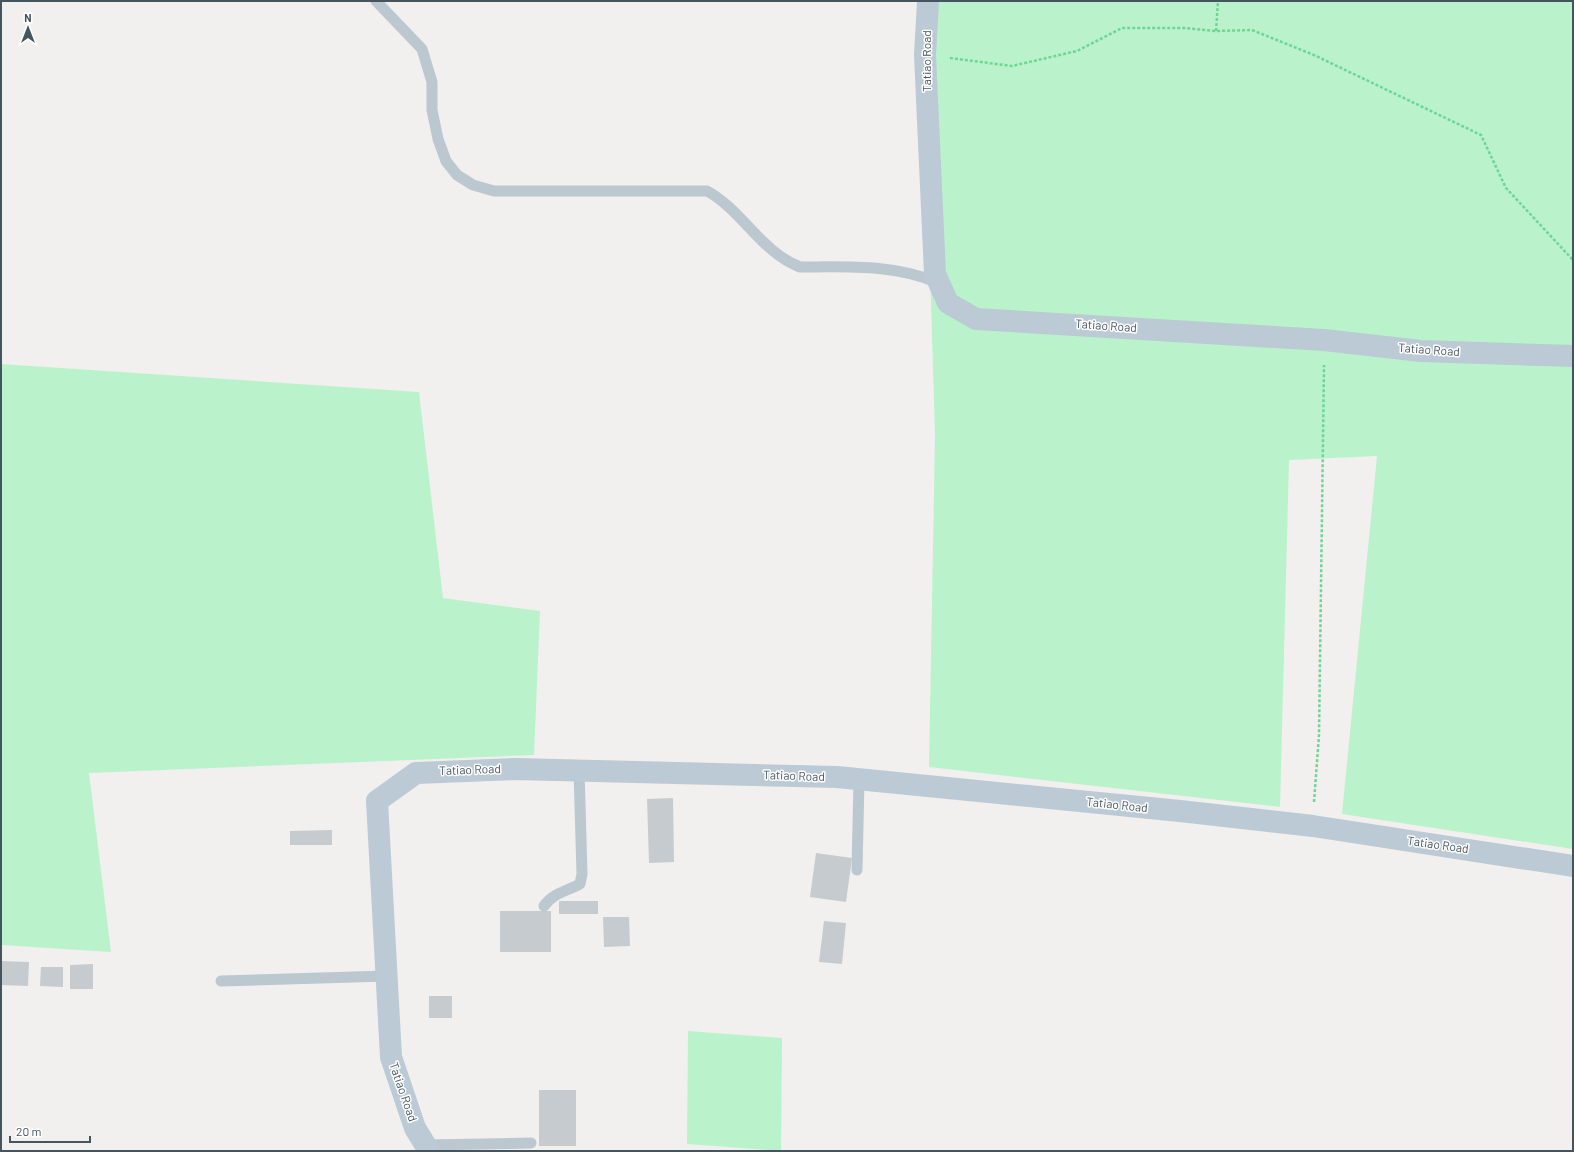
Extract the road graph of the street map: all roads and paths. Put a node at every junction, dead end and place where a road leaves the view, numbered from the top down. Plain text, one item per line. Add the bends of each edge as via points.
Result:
1 (376, 1) edge
2 (928, 1) edge
3 (1218, 1) edge
4 (1216, 31) junction
5 (926, 54) junction
6 (1573, 260) edge
7 (939, 284) junction
8 (1324, 340) junction
9 (1573, 356) edge
10 (579, 770) junction
11 (859, 780) junction
12 (1313, 826) junction
13 (1573, 866) edge
14 (857, 870) dead end
15 (544, 906) dead end
16 (387, 976) junction
17 (221, 981) dead end
18 (531, 1143) dead end
19 (427, 1148) edge

1 - 7 lane via 422,49 432,82 432,110 438,139 446,161 458,175 473,184 494,191 707,191 718,197 786,262 800,267 893,270 920,275
2 - 5 street, Tatiao Road
3 - 4 path
4 - 5 path via 1122,28 1077,51 1012,66
4 - 6 path via 1252,30 1314,55 1481,135 1506,188
5 - 7 street, Tatiao Road via 934,274
7 - 8 street, Tatiao Road via 948,303 976,319
8 - 9 street, Tatiao Road via 1421,352
8 - 12 path via 1319,735
10 - 11 street, Tatiao Road
10 - 15 lane via 582,874 580,884 557,893
10 - 16 street, Tatiao Road via 516,769 416,773 377,801
11 - 12 street, Tatiao Road
11 - 14 lane
12 - 13 street, Tatiao Road
16 - 17 lane
16 - 19 street, Tatiao Road via 391,1057 415,1128
18 - 19 lane

